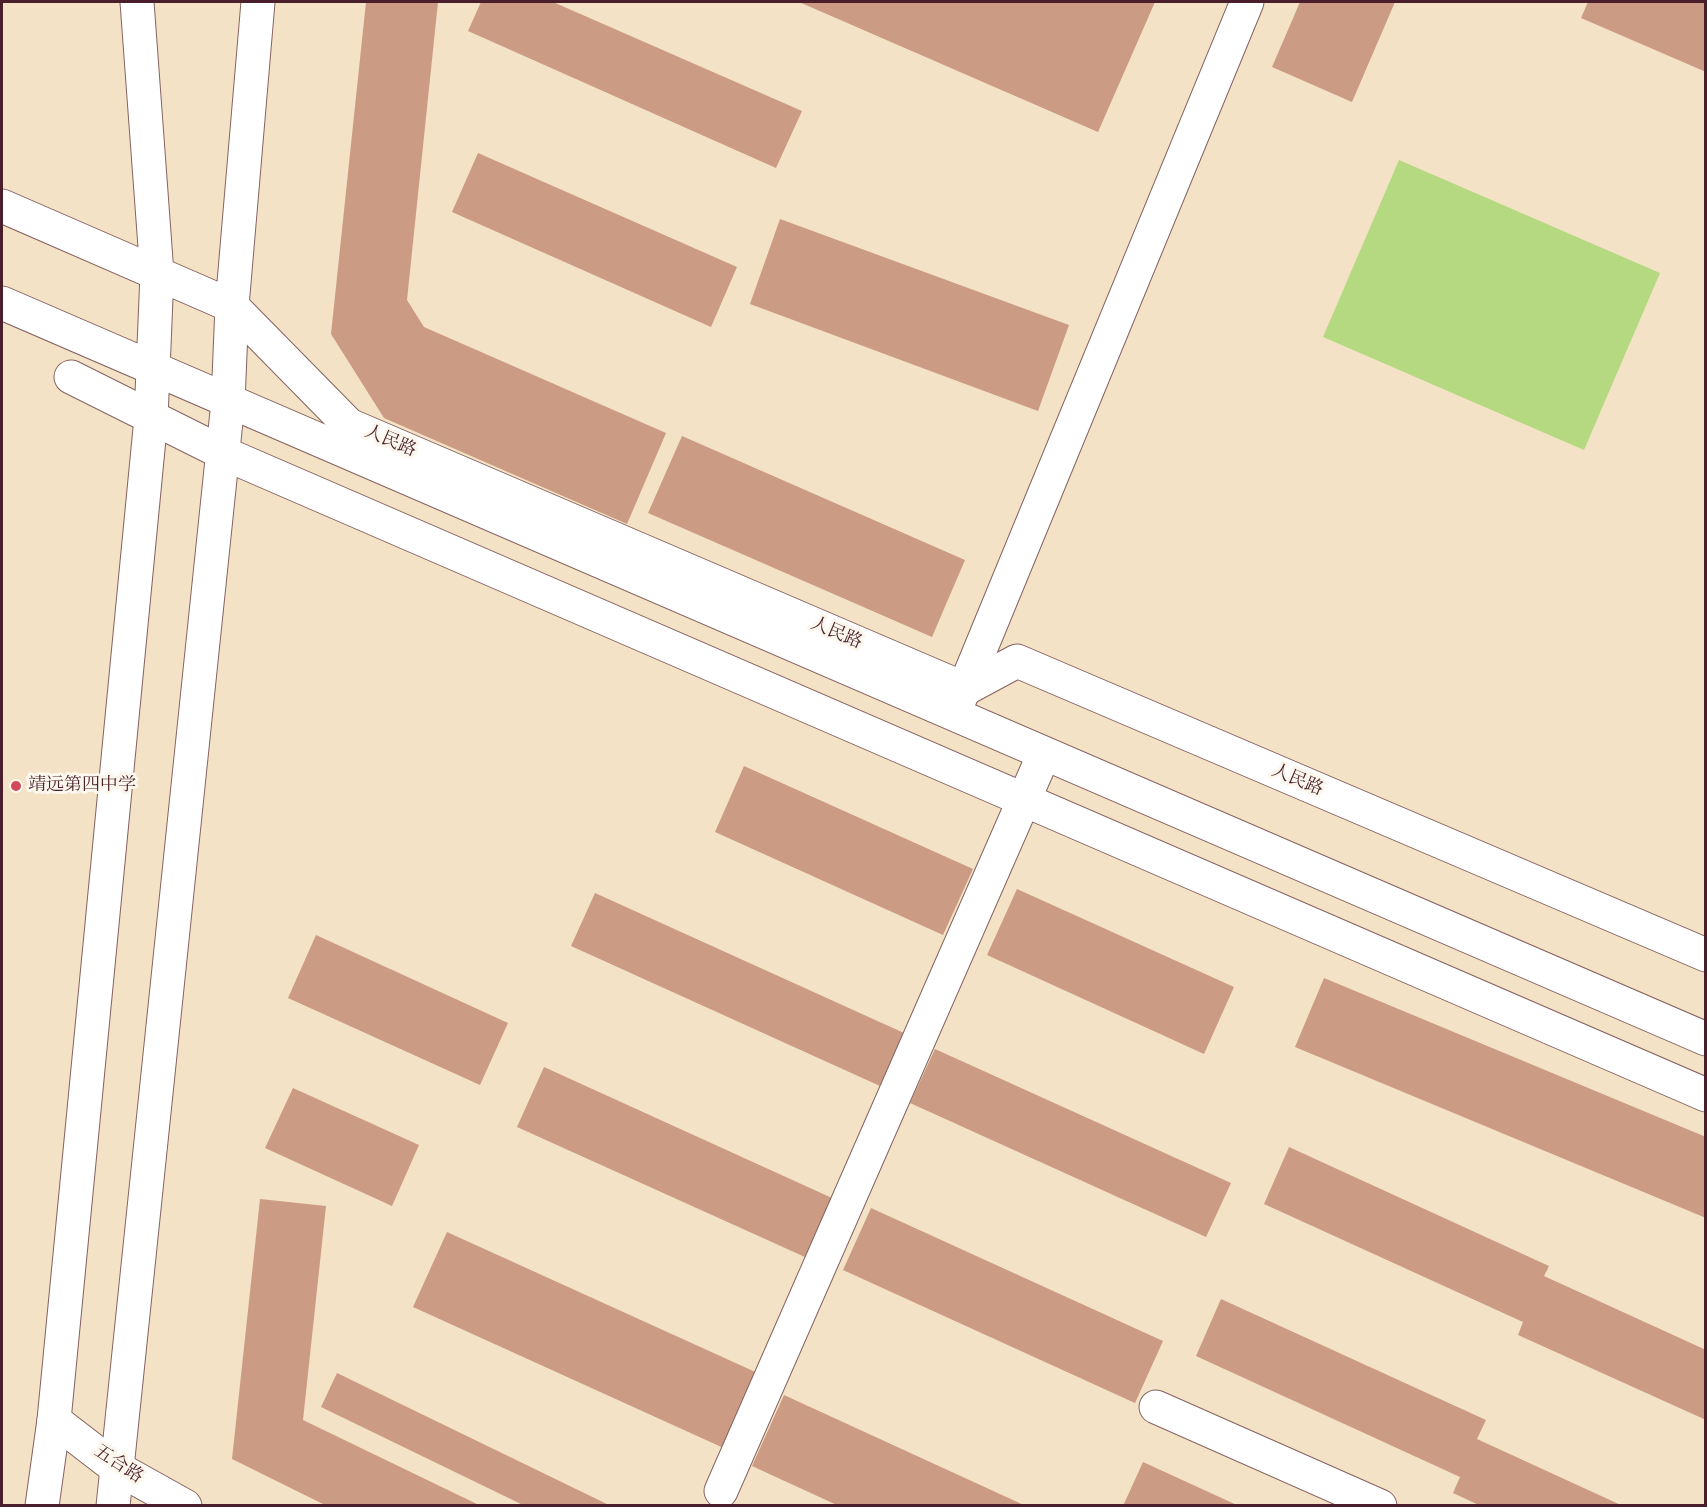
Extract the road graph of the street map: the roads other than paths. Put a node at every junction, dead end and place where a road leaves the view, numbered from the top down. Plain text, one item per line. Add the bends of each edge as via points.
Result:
1 (137, 2) edge
2 (258, 2) edge
3 (1246, 2) edge
4 (2, 206) edge
5 (158, 274) junction
6 (2, 303) edge
7 (232, 306) junction
8 (154, 370) junction
9 (71, 377) dead end
10 (228, 402) junction
11 (151, 418) junction
12 (223, 453) junction
13 (959, 701) junction
14 (1044, 754) junction
15 (1024, 800) junction
16 (1706, 955) edge
17 (1706, 1039) edge
18 (1706, 1095) edge
19 (1156, 1407) dead end
20 (54, 1420) junction
21 (116, 1467) junction
22 (721, 1491) dead end
23 (42, 1506) edge
24 (113, 1506) edge
25 (185, 1506) edge
26 (1380, 1506) edge

1 - 5 main road
2 - 7 main road
3 - 13 main road
4 - 5 main road, 人民路
5 - 7 main road, 人民路
5 - 8 main road
6 - 8 main road, 人民路
7 - 10 main road
7 - 13 main road, 人民路 via 350,425
8 - 10 main road, 人民路
8 - 11 main road
9 - 11 main road
10 - 12 main road
10 - 13 main road, 人民路
11 - 12 main road
11 - 20 main road
12 - 15 main road
12 - 21 main road
13 - 14 main road, 人民路
13 - 16 main road, 人民路 via 1017,661
14 - 15 main road
14 - 17 main road, 人民路
15 - 18 main road
15 - 22 main road
19 - 26 main road
20 - 21 main road, 五合路
20 - 23 main road
21 - 24 main road
21 - 25 main road, 五合路

